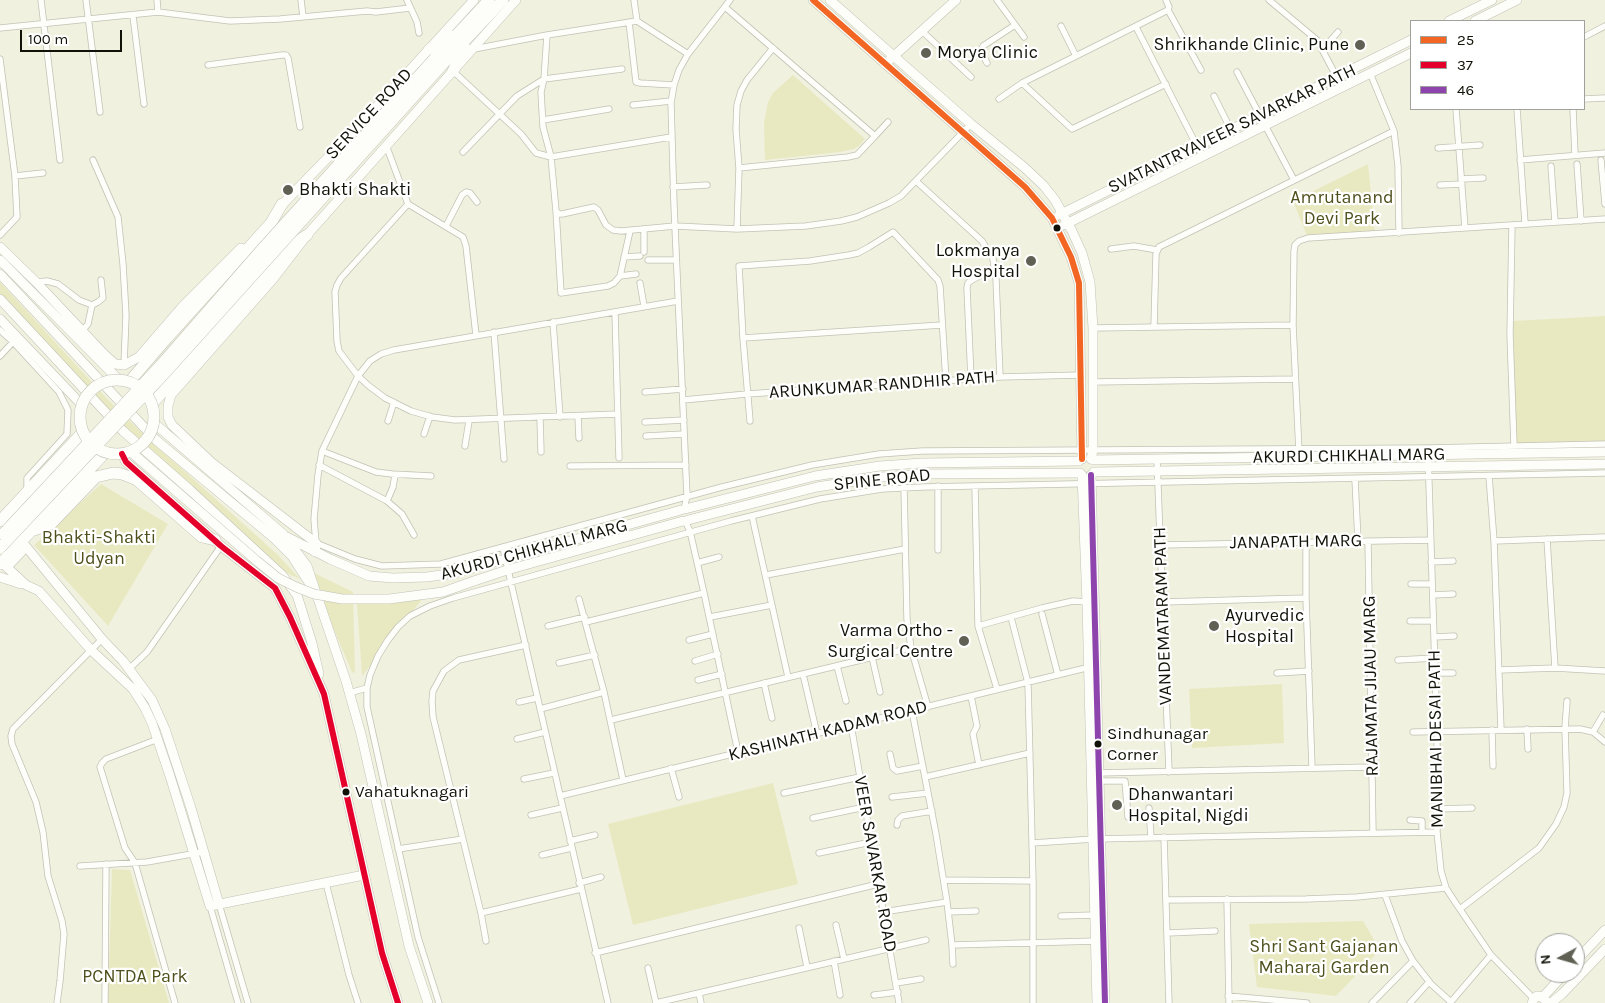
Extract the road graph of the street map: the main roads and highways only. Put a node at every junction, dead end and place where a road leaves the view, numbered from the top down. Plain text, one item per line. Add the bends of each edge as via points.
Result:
1 (474, 0) edge
2 (489, 0) edge
3 (503, 0) edge
4 (516, 0) edge
5 (812, 0) edge
6 (830, 0) edge
7 (956, 0) edge
8 (1517, 0) edge
9 (1488, 1) edge
10 (1451, 20) edge
11 (1476, 20) edge
12 (467, 32) junction
13 (1410, 40) edge
14 (1410, 53) edge
15 (894, 56) junction
16 (440, 61) junction
17 (886, 64) junction
18 (282, 204) junction
19 (1062, 213) junction
20 (1052, 218) junction
21 (1068, 223) junction
22 (1058, 228) junction
23 (307, 235) junction
24 (0, 247) edge
25 (0, 260) edge
26 (0, 274) edge
27 (0, 299) edge
28 (1, 324) edge
29 (118, 379) junction
30 (130, 381) junction
31 (81, 404) junction
32 (152, 404) junction
33 (154, 423) junction
34 (83, 432) junction
35 (105, 452) junction
36 (1605, 452) edge
37 (126, 453) junction
38 (1087, 457) junction
39 (1605, 464) edge
40 (1087, 477) junction
41 (683, 509) junction
42 (1, 520) edge
43 (685, 520) junction
44 (31, 531) junction
45 (282, 534) junction
46 (0, 537) edge
47 (218, 543) junction
48 (24, 544) junction
49 (0, 548) edge
50 (316, 548) junction
51 (2, 564) edge
52 (0, 578) edge
53 (26, 585) junction
54 (58, 587) junction
55 (315, 591) junction
56 (46, 598) junction
57 (1093, 666) junction
58 (324, 694) junction
59 (1097, 839) junction
60 (199, 852) junction
61 (364, 876) junction
62 (1605, 930) edge
63 (1100, 941) junction
64 (1605, 949) edge
65 (1585, 951) edge
66 (1559, 983) edge
67 (1532, 1001) edge
68 (1547, 1001) edge
69 (398, 1003) edge
70 (428, 1003) edge
71 (1097, 1003) edge
72 (1105, 1003) edge

1 - 16 main road, SERVICE ROAD
2 - 12 highway
3 - 12 highway
4 - 16 main road via 472,49
5 - 17 main road
6 - 15 main road
7 - 15 main road
8 - 11 main road
9 - 10 main road
12 - 16 highway
12 - 16 highway
13 - 19 main road, SVATANTRYAVEER SAVARKAR PATH
14 - 21 main road, SVATANTRYAVEER SAVARKAR PATH
15 - 17 main road
15 - 19 main road via 1044,186
16 - 18 main road, SERVICE ROAD via 369,115
16 - 23 main road via 386,145
16 - 46 highway, bridge via 263,248 160,366
16 - 49 highway, bridge via 163,375
17 - 20 main road via 1025,186
18 - 24 main road, SERVICE ROAD via 183,306 139,357 124,365 116,364 104,354
18 - 30 highway via 271,223
19 - 20 main road, SVATANTRYAVEER SAVARKAR PATH
19 - 21 main road
20 - 22 main road
21 - 22 main road, SVATANTRYAVEER SAVARKAR PATH
21 - 38 main road via 1082,253 1090,282 1093,382
22 - 38 main road via 1079,283
23 - 32 highway via 291,246
23 - 50 main road, AKURDI CHIKHALI MARG via 273,279 171,395 168,417 172,425 211,462
25 - 29 main road
26 - 55 main road via 156,440 292,556
27 - 58 main road via 123,431 282,575 297,596
28 - 31 main road
29 - 30 highway, bridge
29 - 31 highway, bridge via 96,385
30 - 32 highway, bridge via 147,394
31 - 34 highway, bridge via 79,418
32 - 33 highway, bridge
33 - 37 highway, bridge via 142,445
33 - 45 main road
34 - 35 highway, bridge via 92,445
34 - 42 highway
35 - 37 highway, bridge
35 - 44 highway
36 - 38 main road, AKURDI CHIKHALI MARG via 1428,451 1157,459
37 - 43 main road, AKURDI CHIKHALI MARG, bridge via 278,578 314,594 342,599 389,599 443,592 507,570
37 - 47 main road via 126,462
38 - 40 main road via 1096,466
38 - 40 main road via 1077,467
38 - 41 main road, AKURDI CHIKHALI MARG via 880,466 815,476
39 - 40 main road, AKURDI CHIKHALI MARG via 1157,471
40 - 43 main road, SPINE ROAD via 923,474 881,477 817,487
40 - 57 main road
40 - 57 main road via 1087,602
41 - 43 main road via 678,516
41 - 50 main road, AKURDI CHIKHALI MARG via 442,576 381,578 359,572
42 - 48 main road
44 - 47 highway via 51,524 96,476 113,473 137,480 202,537
44 - 48 highway
45 - 50 main road
45 - 55 main road via 307,566
47 - 58 main road via 274,588
48 - 51 highway
48 - 54 main road
51 - 53 main road
52 - 53 main road
53 - 56 main road
54 - 56 main road
54 - 60 main road via 152,700 165,728
55 - 70 main road via 361,734 409,946
56 - 60 main road via 91,650 133,689 145,708
57 - 59 main road
58 - 61 main road
59 - 63 main road
59 - 63 main road via 1095,916
60 - 61 main road via 214,905
61 - 69 main road via 382,953
62 - 65 main road
63 - 71 main road
63 - 72 main road
64 - 68 main road via 1562,994
66 - 68 main road
67 - 68 main road via 1537,996

